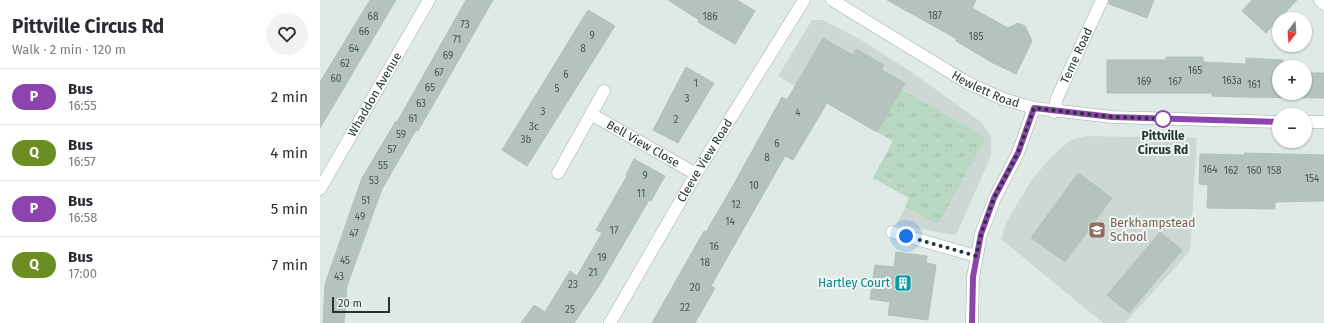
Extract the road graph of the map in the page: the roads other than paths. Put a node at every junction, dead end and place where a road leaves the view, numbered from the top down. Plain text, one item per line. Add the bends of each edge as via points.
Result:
1 (430, 0) edge
2 (804, 0) edge
3 (832, 0) edge
4 (1102, 0) edge
5 (1320, 0) edge
6 (1324, 4) edge
7 (604, 91) dead end
8 (1034, 108) junction
9 (1054, 112) junction
10 (591, 114) junction
11 (1272, 122) edge
12 (1312, 122) edge
13 (1324, 122) edge
14 (558, 173) dead end
15 (696, 174) junction
16 (320, 189) edge
17 (892, 232) dead end
18 (976, 256) junction
19 (610, 323) edge
20 (972, 323) edge

1 - 16 street, Whaddon Avenue
2 - 15 street, Cleeve View Road
3 - 8 street, Hewlett Road via 966,82
4 - 9 street, Teme Road via 1057,98
5 - 6 street
7 - 10 street
8 - 9 street, Hewlett Road
8 - 18 street via 1018,153 994,198
9 - 11 street, Hewlett Road via 1112,117
10 - 14 street
10 - 15 street, Bell View Close
12 - 13 street
15 - 19 street, Cleeve View Road
17 - 18 street
18 - 20 street via 971,298

